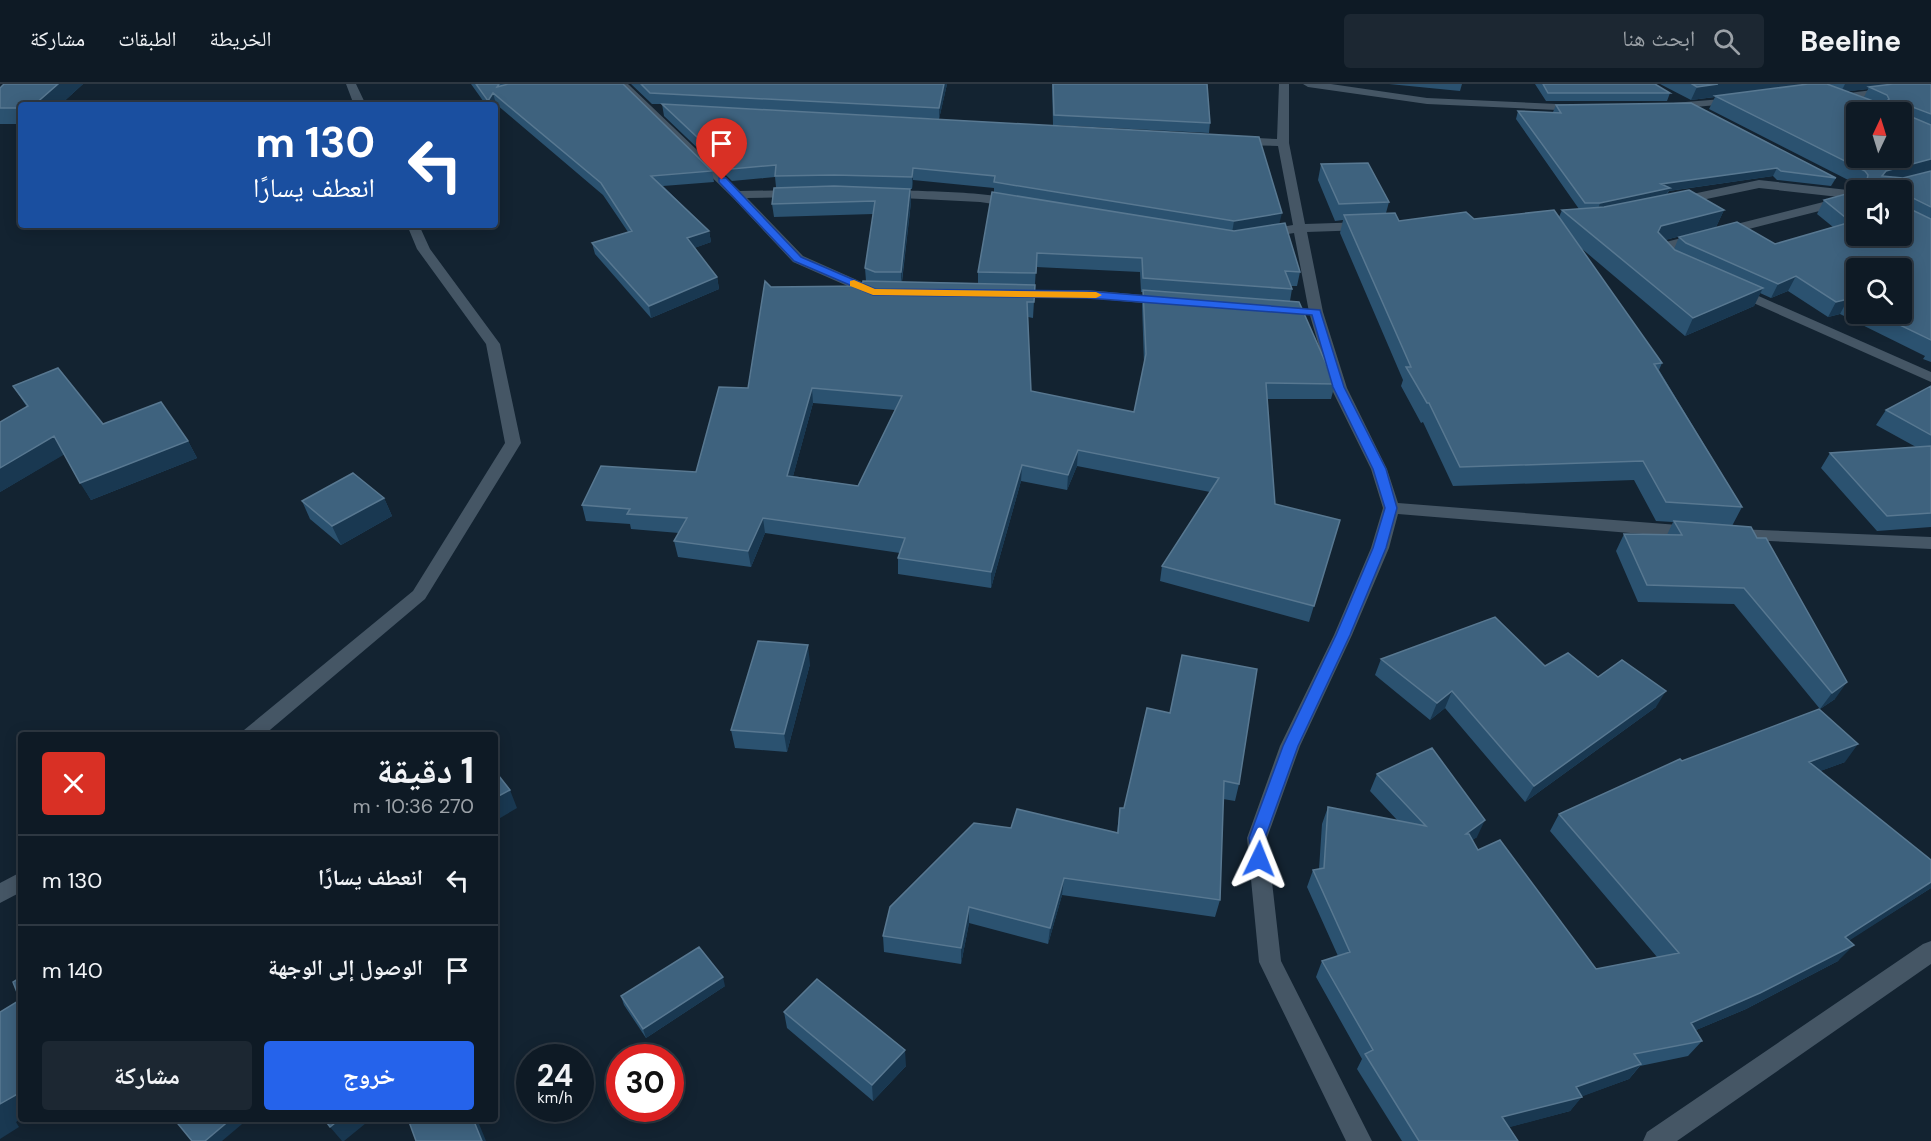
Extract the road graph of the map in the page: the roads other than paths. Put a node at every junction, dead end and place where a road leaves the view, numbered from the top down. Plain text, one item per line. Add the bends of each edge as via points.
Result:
1 (351, 84) edge
2 (622, 84) edge
3 (1284, 84) edge
4 (1308, 84) edge
5 (1931, 86) edge
6 (1750, 99) edge
7 (1665, 101) edge
8 (359, 102) edge
9 (1851, 102) edge
10 (1687, 106) junction
11 (1596, 108) edge
12 (1708, 117) edge
13 (1224, 140) edge
14 (1283, 143) junction
15 (1836, 182) edge
16 (1846, 188) edge
17 (813, 193) edge
18 (868, 194) edge
19 (1846, 194) edge
20 (737, 195) junction
21 (1846, 198) edge
22 (1666, 203) edge
23 (1026, 205) edge
24 (1383, 225) edge
25 (414, 228) edge
26 (1299, 228) junction
27 (1254, 235) edge
28 (1672, 262) edge
29 (1725, 285) edge
30 (897, 292) edge
31 (992, 293) edge
32 (1179, 302) edge
33 (1931, 378) edge
34 (1391, 508) junction
35 (1931, 543) edge
36 (255, 732) edge
37 (18, 883) edge
38 (0, 894) edge
39 (1931, 951) edge
40 (1359, 1141) edge
41 (1656, 1141) edge

1 - 8 street
2 - 20 street via 655,109
3 - 14 street
4 - 11 street via 1427,101
5 - 9 street via 1837,96
6 - 10 street
7 - 10 street
10 - 12 street
13 - 14 street
14 - 26 street
15 - 16 street
17 - 20 street
18 - 23 street via 980,198
19 - 22 street via 1759,184
20 - 30 street via 798,259 873,292
21 - 28 street via 1659,248
24 - 26 street
25 - 36 street via 424,249 493,344 513,444 419,595
26 - 27 street
26 - 34 street via 1311,312 1339,387 1379,469
29 - 33 street
31 - 32 street via 1087,294
34 - 35 street via 1710,534
34 - 40 street via 1380,548 1290,746 1257,838 1270,962
37 - 38 street
39 - 41 street

